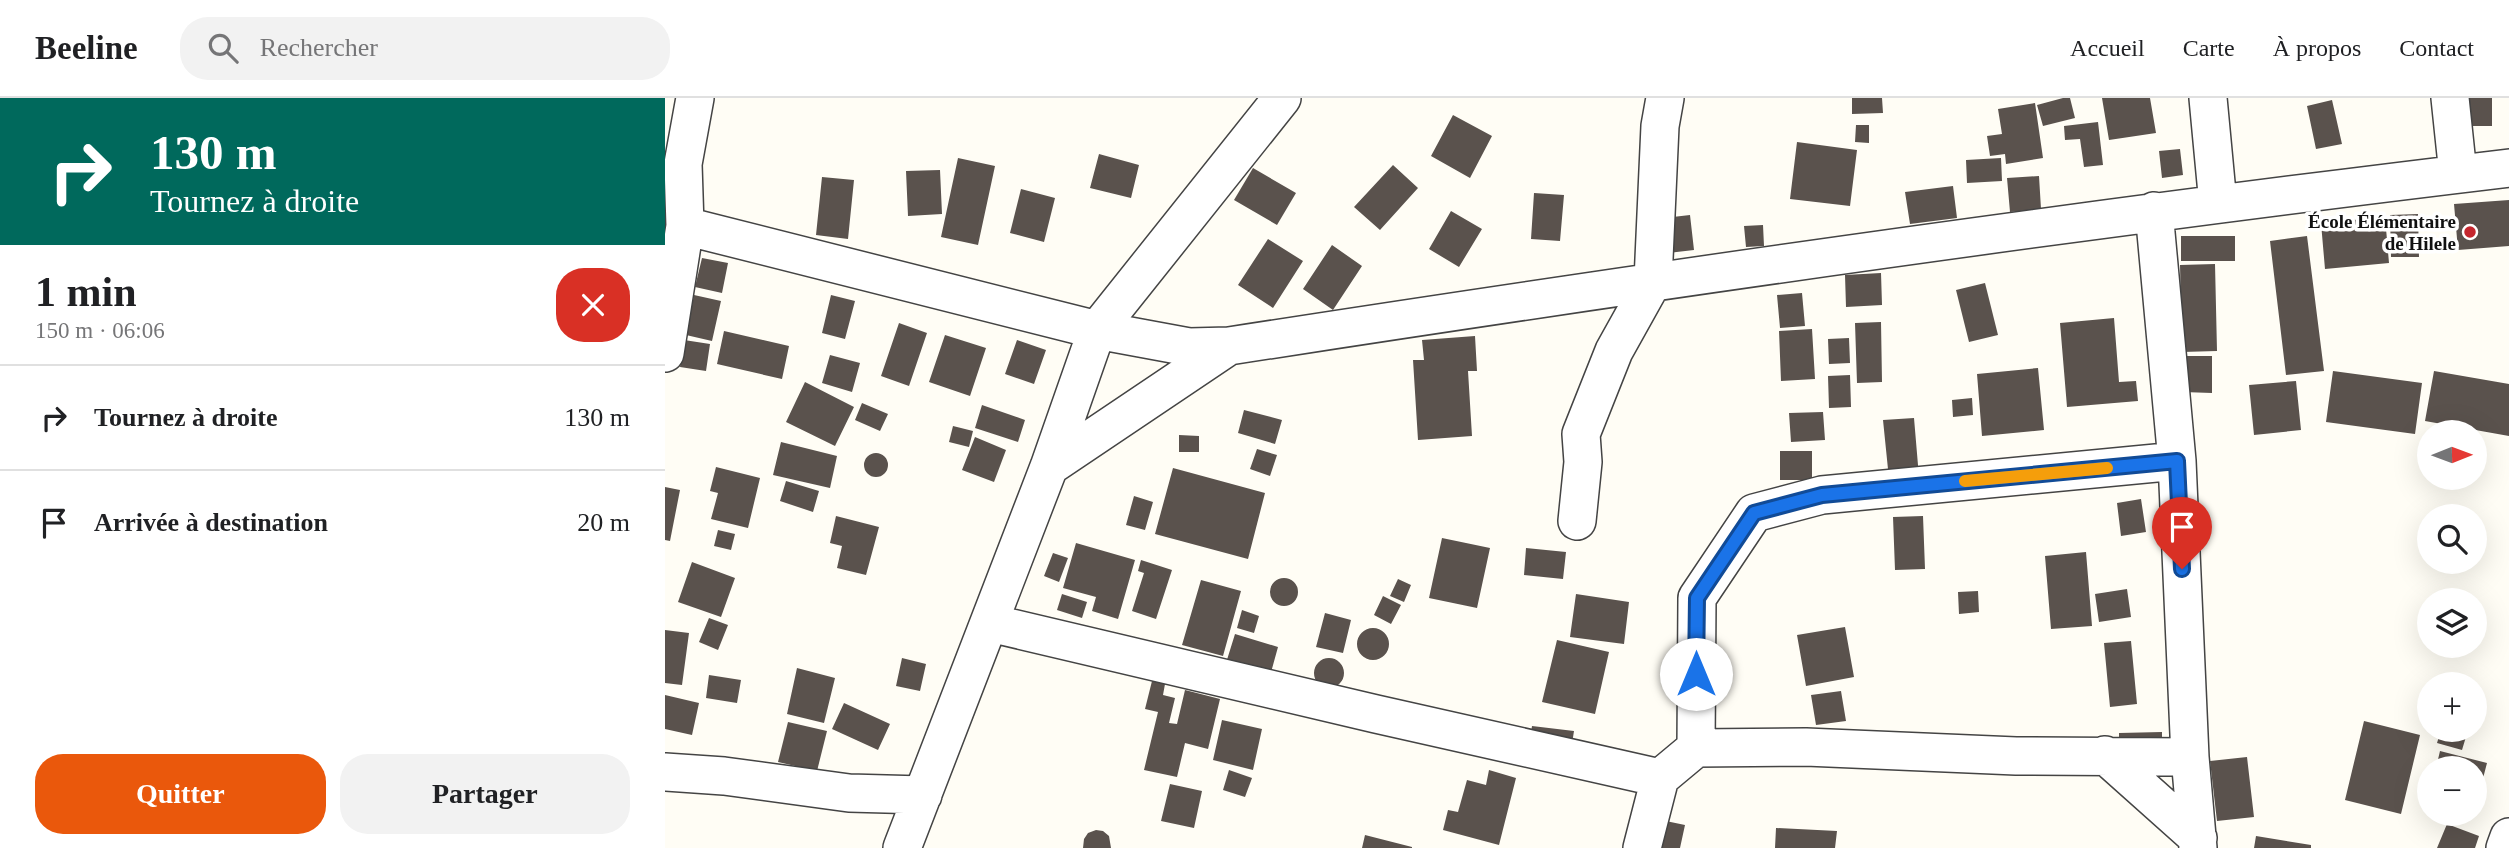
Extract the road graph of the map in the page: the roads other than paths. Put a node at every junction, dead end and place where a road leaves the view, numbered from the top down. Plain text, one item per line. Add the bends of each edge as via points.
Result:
1 (695, 98) edge
2 (1282, 98) edge
3 (1665, 98) edge
4 (2208, 98) edge
5 (2450, 98) edge
6 (674, 162) edge
7 (2509, 168) edge
8 (2458, 174) junction
9 (2218, 204) junction
10 (2154, 211) junction
11 (685, 226) junction
12 (1653, 281) junction
13 (1097, 330) junction
14 (1229, 346) junction
15 (665, 353) edge
16 (2177, 461) junction
17 (1049, 467) junction
18 (1577, 521) dead end
19 (990, 623) junction
20 (1696, 748) junction
21 (2105, 755) junction
22 (2190, 757) junction
23 (665, 772) edge
24 (1660, 778) junction
25 (923, 795) junction
26 (2509, 837) edge
27 (2198, 843) edge
28 (902, 848) edge
29 (1642, 848) edge
30 (2505, 848) edge

1 - 6 street
2 - 13 street
3 - 12 street
4 - 9 street
5 - 8 street
6 - 11 street
7 - 8 street
8 - 9 street
9 - 10 street
10 - 12 street
10 - 16 street
11 - 13 street
11 - 15 street
12 - 14 street
12 - 18 street via 1613,351 1581,435
13 - 14 street via 1189,347
13 - 17 street
14 - 17 street
16 - 20 street via 1822,495 1754,513 1697,598
16 - 22 street
17 - 19 street
19 - 24 street
19 - 25 street
20 - 21 street
20 - 24 street
21 - 22 street
21 - 27 street
22 - 27 street
23 - 25 street via 849,793
24 - 29 street
25 - 28 street
26 - 30 street

